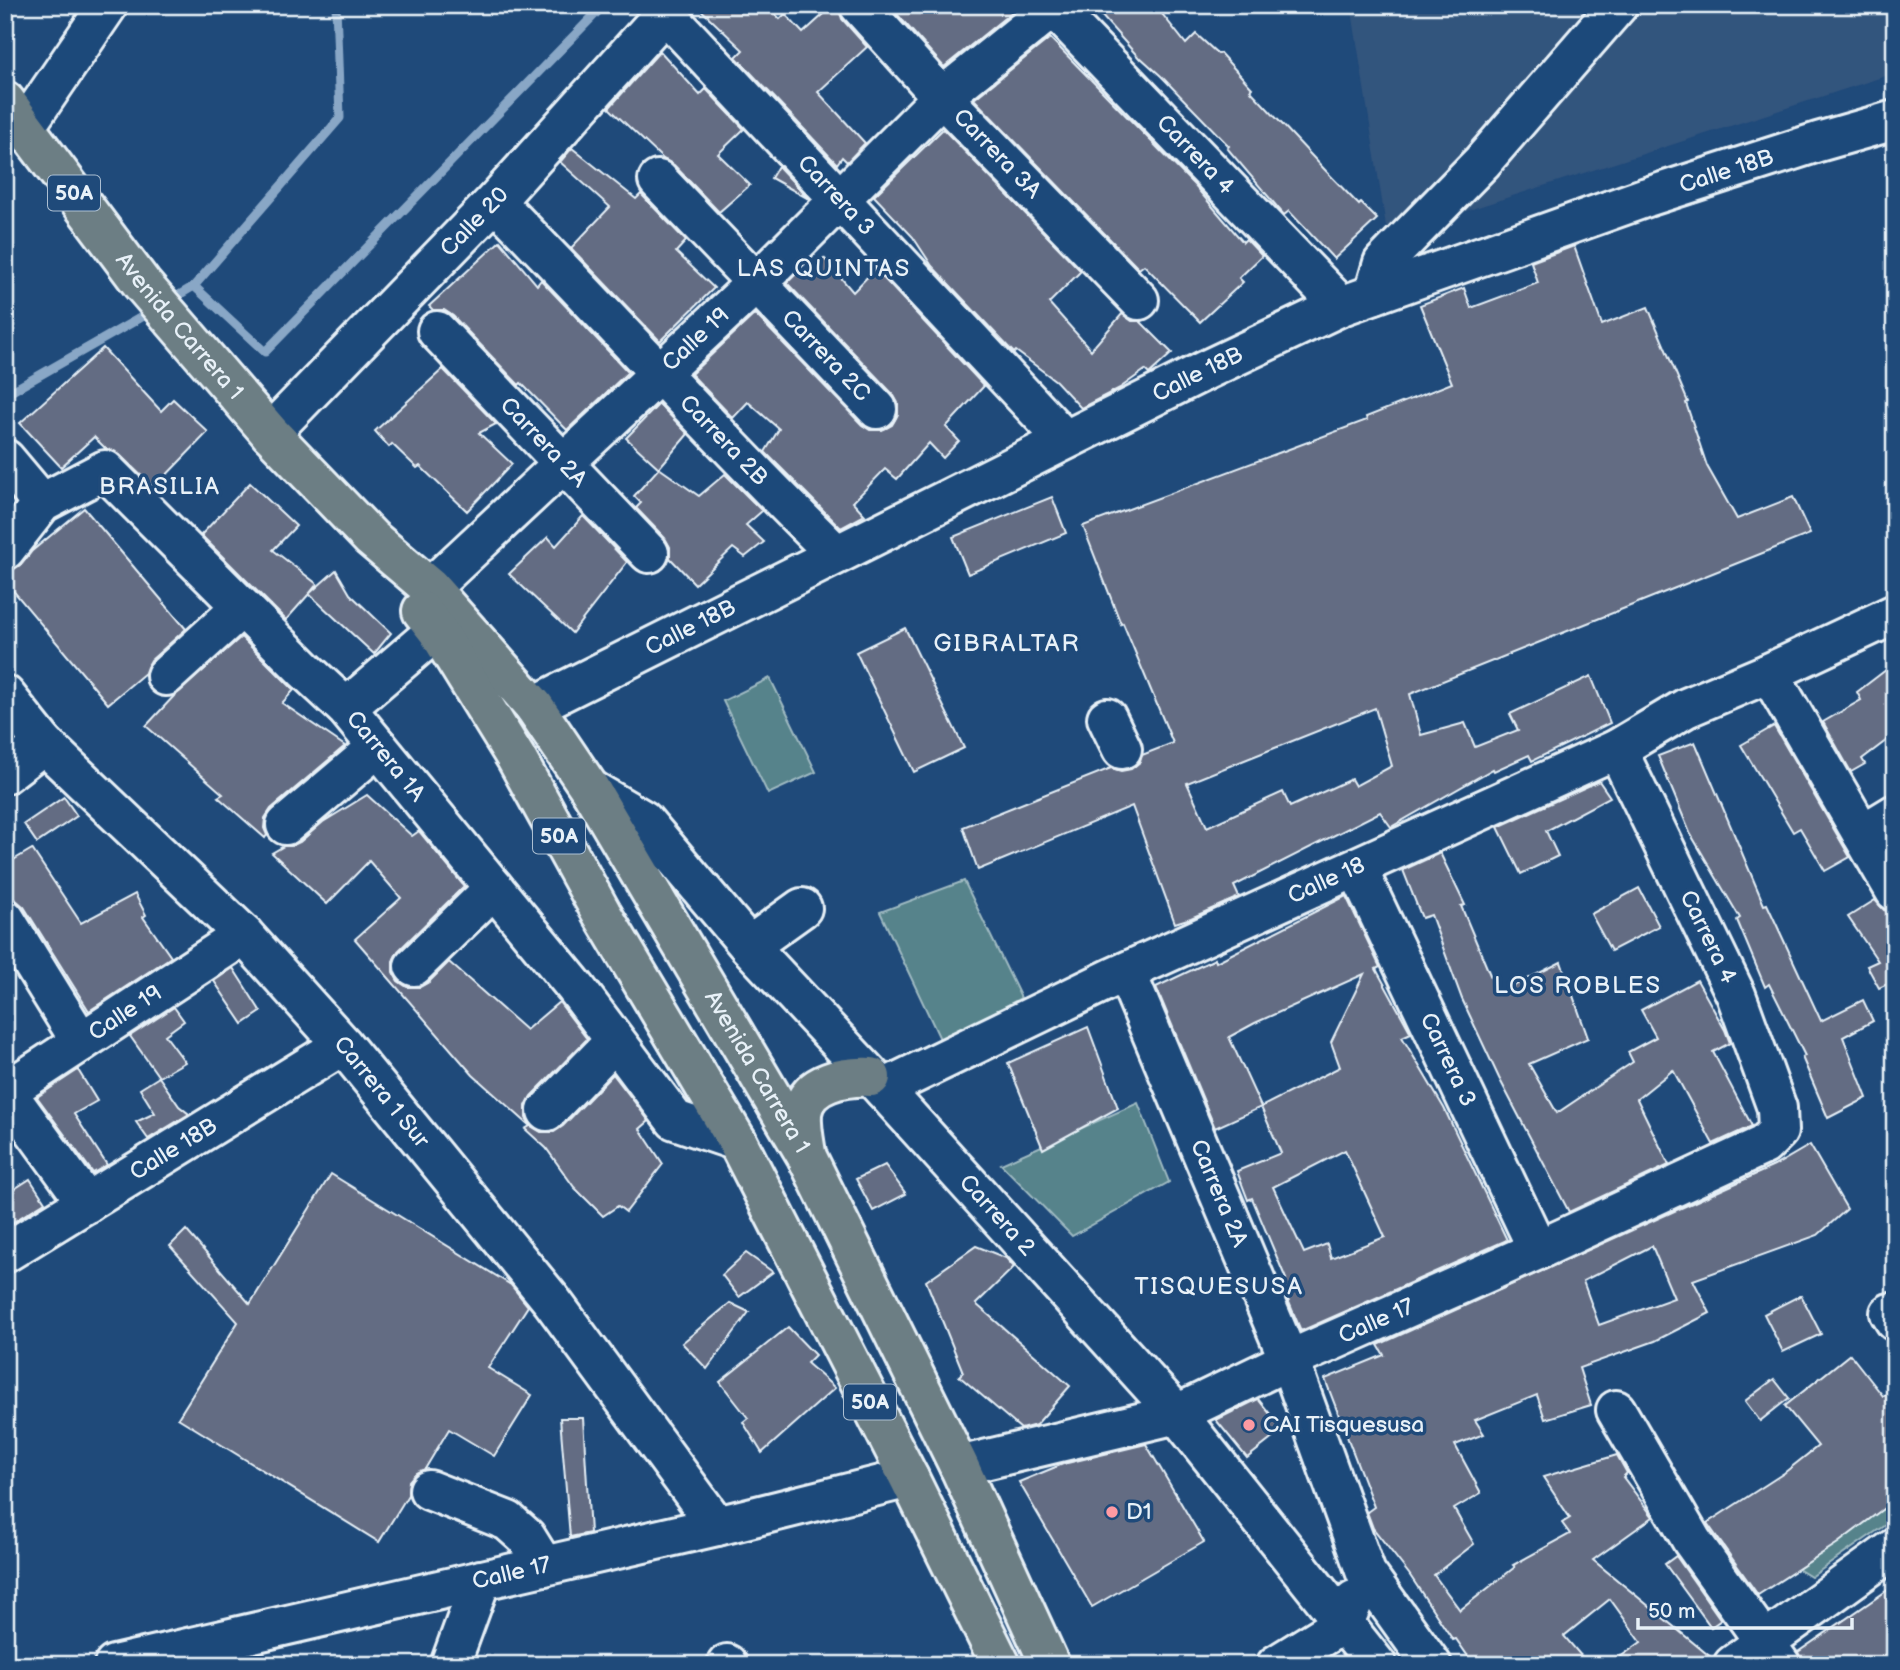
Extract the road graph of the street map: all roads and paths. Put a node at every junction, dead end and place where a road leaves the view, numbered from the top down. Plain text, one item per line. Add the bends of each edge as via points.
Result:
1 (859, 5) edge
2 (1618, 5) edge
3 (108, 6) edge
4 (1053, 6) edge
5 (668, 9) edge
6 (942, 97) junction
7 (15, 114) edge
8 (1895, 120) edge
9 (658, 180) dead end
10 (839, 198) junction
11 (495, 201) junction
12 (755, 284) junction
13 (1139, 300) dead end
14 (1357, 300) junction
15 (437, 331) dead end
16 (660, 372) junction
17 (877, 409) dead end
18 (270, 433) junction
19 (1065, 440) junction
20 (5, 459) edge
21 (562, 464) junction
22 (41, 503) junction
23 (371, 538) junction
24 (5, 550) edge
25 (649, 553) dead end
26 (836, 554) junction
27 (430, 589) junction
28 (242, 607) junction
29 (1895, 614) edge
30 (437, 630) junction
31 (1769, 673) junction
32 (166, 676) dead end
33 (5, 695) edge
34 (534, 706) junction
35 (346, 708) junction
36 (44, 744) junction
37 (378, 747) junction
38 (1618, 749) junction
39 (516, 758) junction
40 (5, 774) edge
41 (590, 789) junction
42 (1895, 814) edge
43 (286, 825) dead end
44 (1862, 834) junction
45 (1357, 868) junction
46 (494, 888) junction
47 (1895, 891) edge
48 (802, 908) dead end
49 (5, 919) edge
50 (244, 935) junction
51 (750, 946) junction
52 (414, 966) dead end
53 (633, 966) junction
54 (1126, 972) junction
55 (732, 1033) junction
56 (615, 1041) junction
57 (81, 1042) junction
58 (343, 1045) junction
59 (877, 1083) junction
60 (6, 1091) edge
61 (547, 1111) dead end
62 (1778, 1131) joint
63 (737, 1141) junction
64 (806, 1155) junction
65 (88, 1203) junction
66 (1538, 1250) junction
67 (5, 1253) edge
68 (1289, 1360) junction
69 (1616, 1410) dead end
70 (1177, 1414) junction
71 (959, 1466) junction
72 (909, 1478) junction
73 (429, 1490) dead end
74 (717, 1526) junction
75 (1895, 1548) edge
76 (544, 1566) junction
77 (1366, 1573) junction
78 (481, 1580) junction
79 (1344, 1623) junction
80 (1772, 1653) edge
81 (1374, 1663) edge
82 (114, 1665) edge
83 (450, 1665) edge
84 (1001, 1665) edge
85 (1050, 1665) edge
86 (1276, 1665) edge
87 (1432, 1665) edge
88 (1733, 1665) edge

1 - 6 street, Carrera 3A
2 - 14 street via 1482,162 1383,263
3 - 7 street
4 - 6 street, Calle 19
4 - 14 street, Carrera 4
5 - 10 street, Carrera 3
5 - 11 street, Calle 20
6 - 10 street, Calle 19
6 - 13 street, Carrera 3A
7 - 18 main road, Avenida Carrera 1 / 50A via 142,285
8 - 14 street, Calle 18B via 1818,142 1651,208
9 - 12 street, Carrera 2C
10 - 12 street, Calle 19
10 - 19 street, Carrera 3
11 - 16 street, Carrera 2B
11 - 18 street, Calle 20
12 - 16 street, Calle 19
12 - 17 street, Carrera 2C
14 - 19 street, Calle 18B
15 - 21 street, Carrera 2A
16 - 21 street, Calle 19
16 - 26 street, Carrera 2B
18 - 23 main road, Avenida Carrera 1 / 50A
19 - 26 street, Calle 18B via 921,527
20 - 22 street
21 - 25 street, Carrera 2A
21 - 27 street, Calle 19
22 - 24 street
22 - 28 street, Carrera 1A via 105,470
23 - 27 main road, Avenida Carrera 1 / 50A
23 - 30 main road, Avenida Carrera 1 / 50A
26 - 34 street, Calle 18B
27 - 34 main road, Avenida Carrera 1 / 50A
28 - 32 street
28 - 35 street, Carrera 1A
29 - 31 street, Calle 18
30 - 35 street
30 - 39 main road, Avenida Carrera 1 / 50A
31 - 38 street, Calle 18 via 1686,708
31 - 44 street
33 - 36 street, Carrera 1 Sur
34 - 41 main road, Avenida Carrera 1 / 50A
35 - 37 street, Carrera 1A
36 - 40 street
36 - 50 street, Carrera 1 Sur
37 - 43 street
37 - 46 street, Carrera 1A
38 - 45 street, Calle 18
38 - 62 street, Carrera 4 via 1736,995 1777,1108
39 - 41 main road
39 - 53 main road, Avenida Carrera 1 / 50A
41 - 51 street, Carrera 2 via 643,820
41 - 55 main road, Avenida Carrera 1 / 50A
42 - 44 street
44 - 47 street
45 - 54 street, Calle 18
45 - 66 street, Carrera 3
46 - 52 street
46 - 56 street, Carrera 1A
48 - 51 street
49 - 57 street
50 - 57 street, Calle 19
50 - 58 street, Carrera 1 Sur
51 - 59 street, Carrera 2
53 - 55 main road via 639,945 657,940 672,951
53 - 63 main road, Avenida Carrera 1 / 50A
54 - 59 street, Calle 18
54 - 68 street, Carrera 2A
55 - 64 main road, Avenida Carrera 1 / 50A
56 - 61 street
56 - 63 street, Carrera 1A via 675,1120
57 - 60 street, Calle 19
58 - 65 street, Calle 18B
58 - 74 street, Carrera 1 Sur via 552,1301
59 - 64 main road via 848,1076 833,1080 810,1097 802,1112
59 - 70 street, Carrera 2
60 - 65 street
62 - 66 street, Calle 17 via 1764,1145
63 - 72 main road, Avenida Carrera 1 / 50A
64 - 71 main road, Avenida Carrera 1 / 50A
65 - 67 street, Calle 18B
66 - 68 street, Calle 17
68 - 70 street, Calle 17
68 - 77 street, Carrera 2A
69 - 80 street via 1692,1541
70 - 71 street, Calle 17
70 - 79 street, Carrera 2
71 - 85 main road, Avenida Carrera 1 / 50A
72 - 74 street, Calle 17
72 - 84 main road, Avenida Carrera 1 / 50A
73 - 76 street via 509,1521 526,1537
74 - 76 street, Calle 17
75 - 80 street
76 - 78 street, Calle 17
77 - 79 street
77 - 87 street
78 - 82 street, Calle 17
78 - 83 street
79 - 81 street, Carrera 2
79 - 86 street
80 - 88 street

